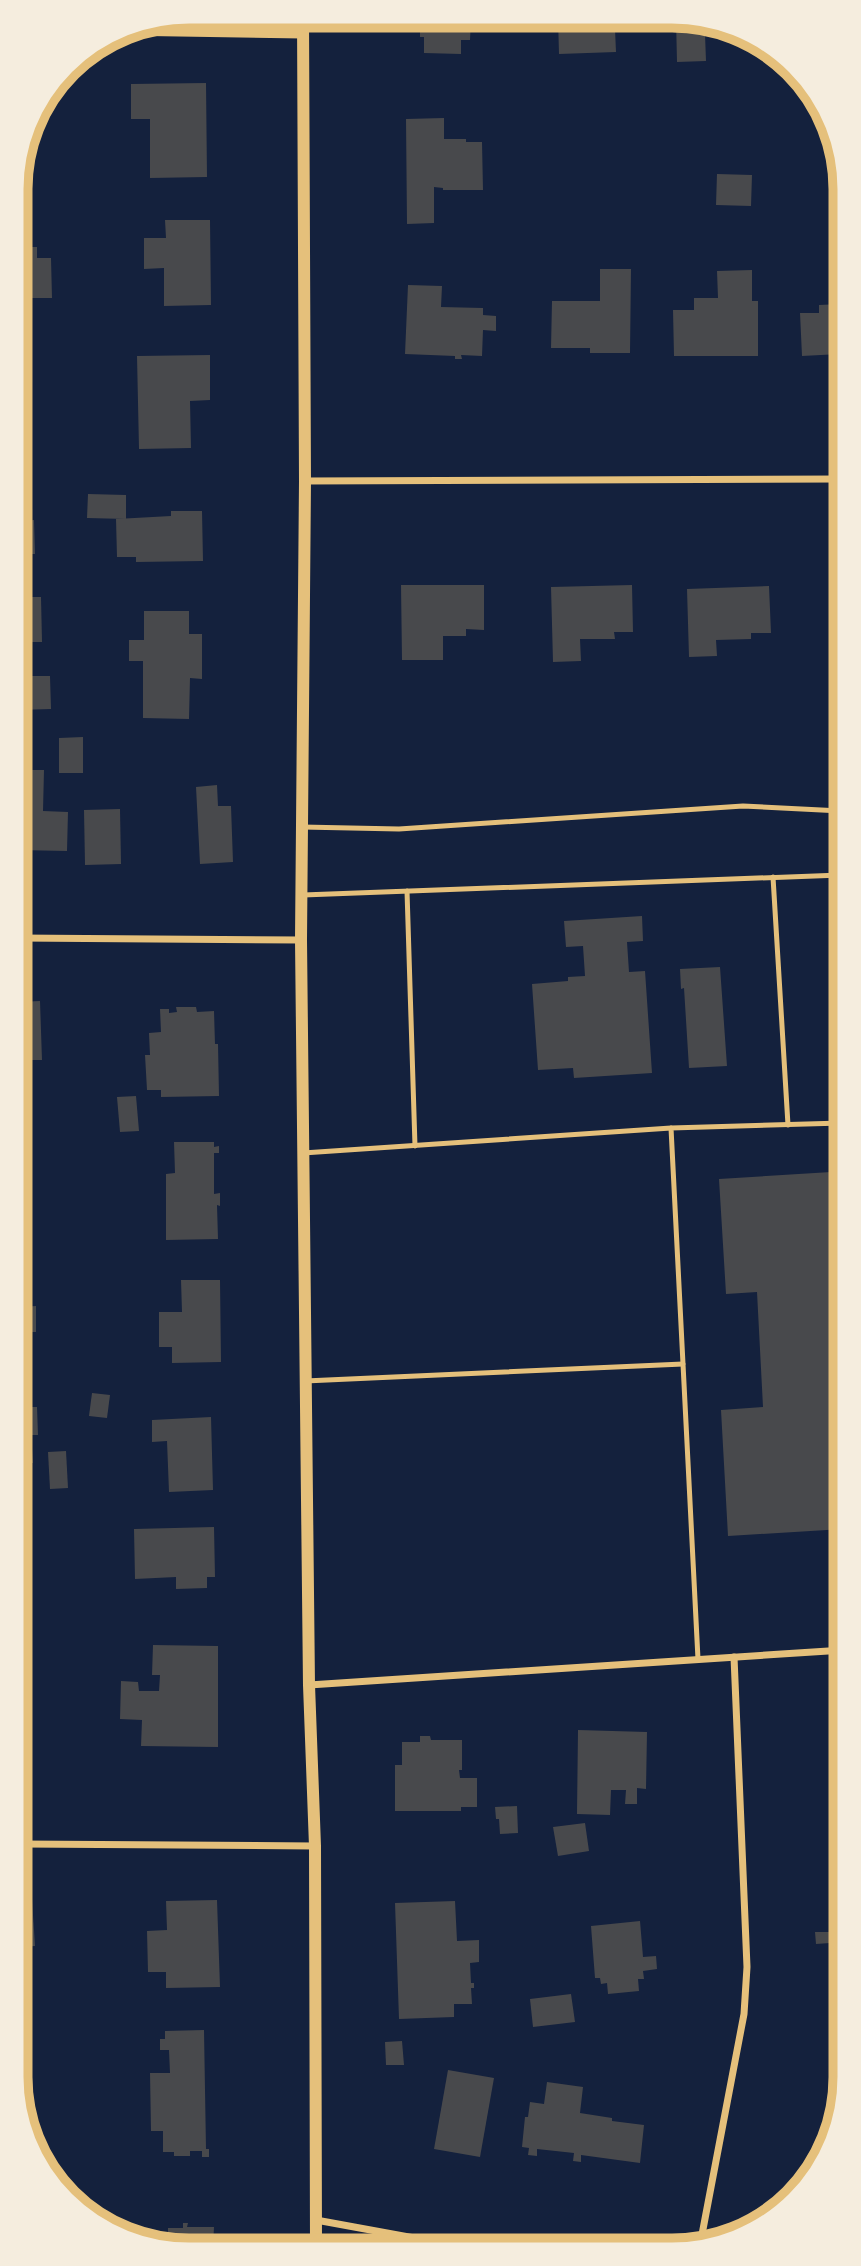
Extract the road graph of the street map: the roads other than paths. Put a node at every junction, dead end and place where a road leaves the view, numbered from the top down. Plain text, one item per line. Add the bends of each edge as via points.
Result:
1 (303, 28) edge
2 (147, 33) edge
3 (303, 34) junction
4 (833, 479) edge
5 (305, 481) junction
6 (833, 811) edge
7 (302, 827) junction
8 (833, 875) edge
9 (773, 877) junction
10 (407, 891) junction
11 (302, 895) junction
12 (28, 938) edge
13 (301, 940) junction
14 (833, 1123) edge
15 (788, 1125) junction
16 (671, 1128) junction
17 (415, 1146) junction
18 (303, 1153) junction
19 (683, 1364) junction
20 (306, 1381) junction
21 (833, 1651) edge
22 (734, 1657) junction
23 (698, 1659) junction
24 (309, 1685) junction
25 (28, 1844) edge
26 (315, 1846) junction
27 (316, 2220) junction
28 (702, 2235) edge
29 (316, 2238) edge
30 (414, 2238) edge

1 - 3 street
2 - 3 street
3 - 5 street
4 - 5 street
5 - 7 street
6 - 7 lane via 743,806 399,829
7 - 11 street
8 - 9 lane
9 - 10 lane
9 - 15 lane
10 - 11 lane
10 - 17 lane
11 - 13 street
12 - 13 street
13 - 18 street
14 - 15 lane
15 - 16 lane
16 - 17 lane
16 - 19 lane
17 - 18 lane
18 - 20 street
19 - 20 lane
19 - 23 lane
20 - 24 street
21 - 22 street
22 - 23 street
22 - 28 street via 747,1967 744,2014
23 - 24 street
24 - 26 street
25 - 26 street
26 - 27 street
27 - 29 street
27 - 30 street

